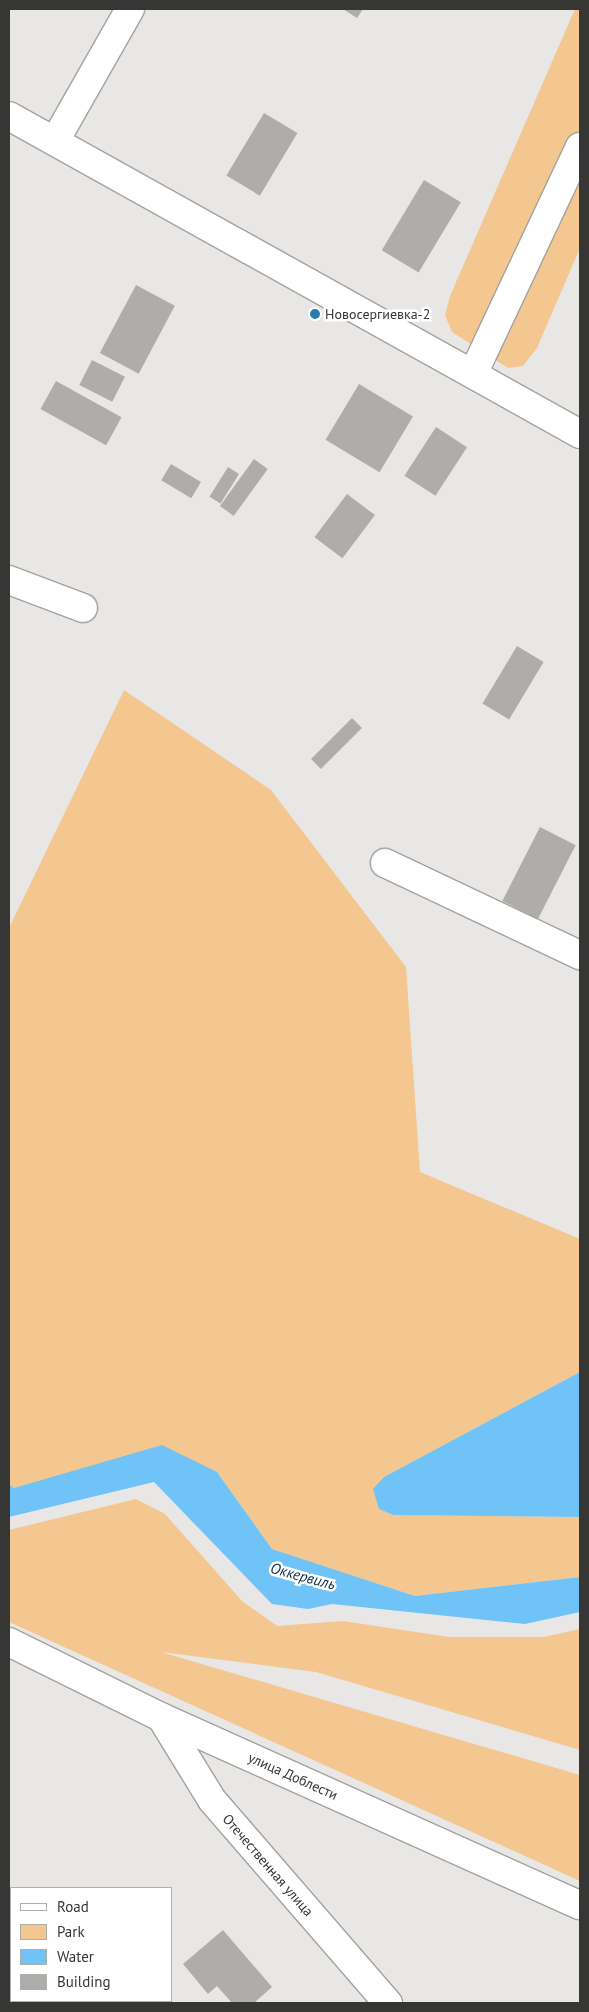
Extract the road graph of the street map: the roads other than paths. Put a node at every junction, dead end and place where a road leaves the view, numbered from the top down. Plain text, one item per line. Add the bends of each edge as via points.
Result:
1 (130, 9) edge
2 (9, 116) edge
3 (55, 141) junction
4 (580, 147) edge
5 (473, 374) junction
6 (580, 434) edge
7 (9, 580) edge
8 (83, 608) dead end
9 (385, 863) dead end
10 (580, 955) edge
11 (9, 1642) edge
12 (161, 1717) junction
13 (580, 1905) edge
14 (388, 2003) edge

1 - 3 street
2 - 3 street
3 - 5 street
4 - 5 street
5 - 6 street
7 - 8 street
9 - 10 street
11 - 12 street, улица Доблести
12 - 13 street, улица Доблести
12 - 14 street, Отечественная улица via 212,1800

